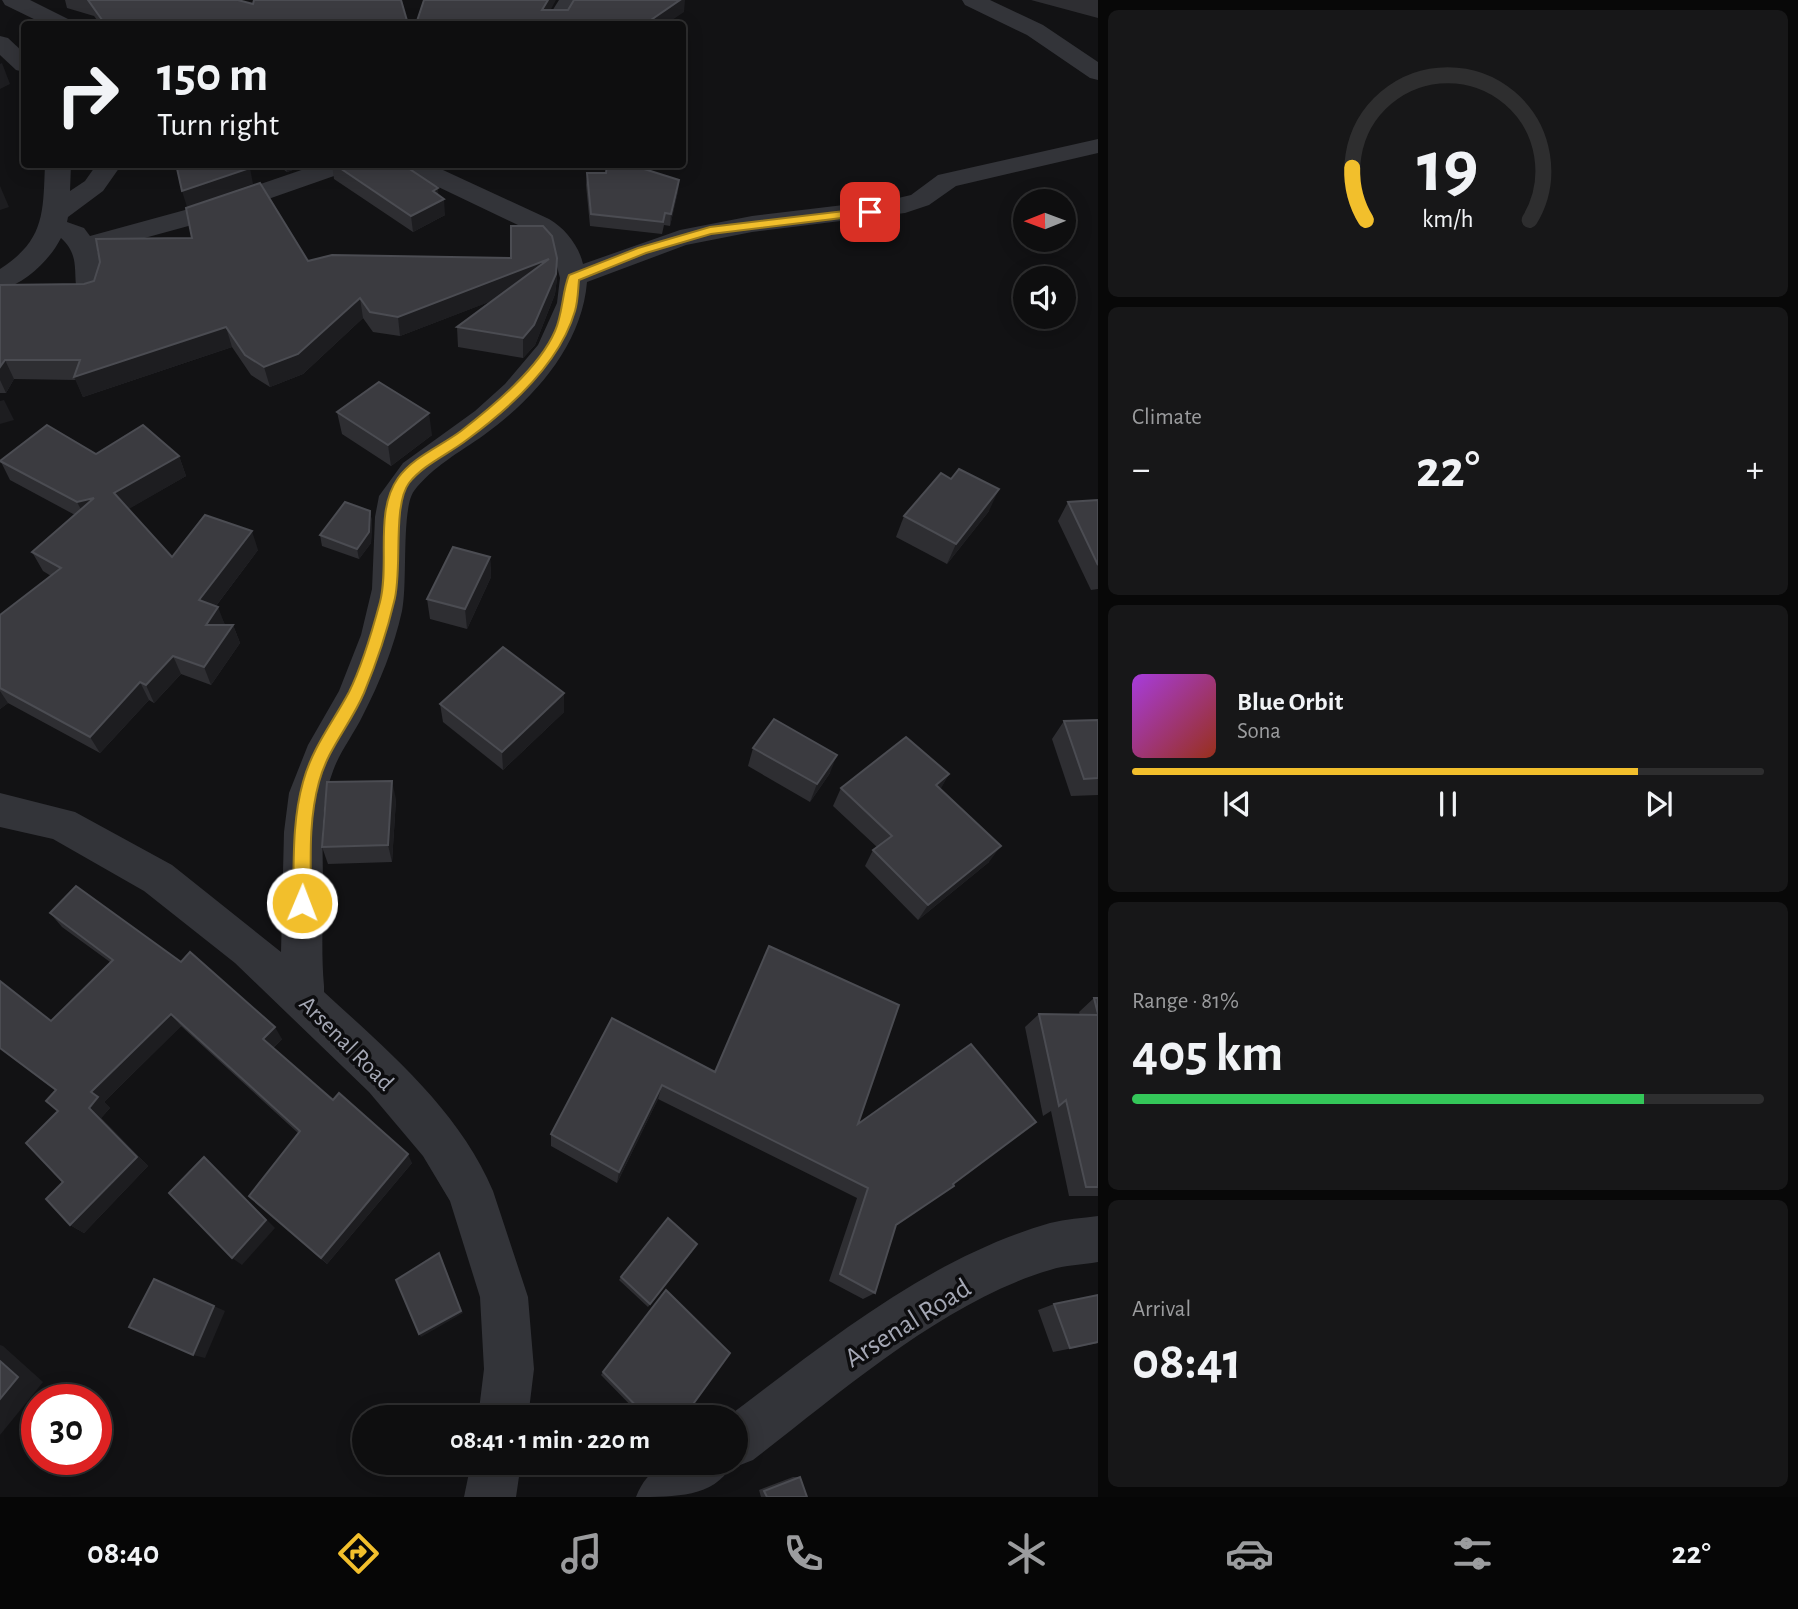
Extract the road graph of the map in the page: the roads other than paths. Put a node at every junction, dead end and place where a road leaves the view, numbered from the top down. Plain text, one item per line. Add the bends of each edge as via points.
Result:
1 (13, 0) edge
2 (569, 0) edge
3 (973, 0) edge
4 (54, 21) edge
5 (557, 21) edge
6 (0, 43) edge
7 (21, 62) edge
8 (1098, 73) edge
9 (1098, 146) edge
10 (58, 168) edge
11 (107, 168) edge
12 (333, 168) edge
13 (414, 168) edge
14 (56, 219) junction
15 (82, 247) junction
16 (573, 278) junction
17 (0, 281) edge
18 (91, 293) edge
19 (0, 810) edge
20 (304, 1000) junction
21 (1098, 1239) edge
22 (505, 1405) edge
23 (748, 1432) edge
24 (494, 1475) edge
25 (691, 1475) edge
26 (490, 1497) edge
27 (662, 1497) edge

1 - 4 street
2 - 5 street
3 - 8 street via 1035,30
6 - 7 street
9 - 16 street via 947,180 920,200 896,207 752,224 680,238
10 - 14 street
11 - 14 street
12 - 15 street via 194,216
13 - 16 street via 550,231 566,250
14 - 15 street via 75,234
14 - 17 street via 45,246
15 - 18 street via 90,263
16 - 20 street via 560,334 543,361 498,409 423,462 404,480 394,499 388,601 357,693 326,743 311,780 303,824
19 - 20 street, Arsenal Road via 61,824 158,877 249,949
20 - 22 street, Arsenal Road via 430,1129 470,1191 504,1297 509,1369
21 - 23 street, Arsenal Road via 1047,1247 953,1289 893,1325
24 - 26 street
25 - 27 street

